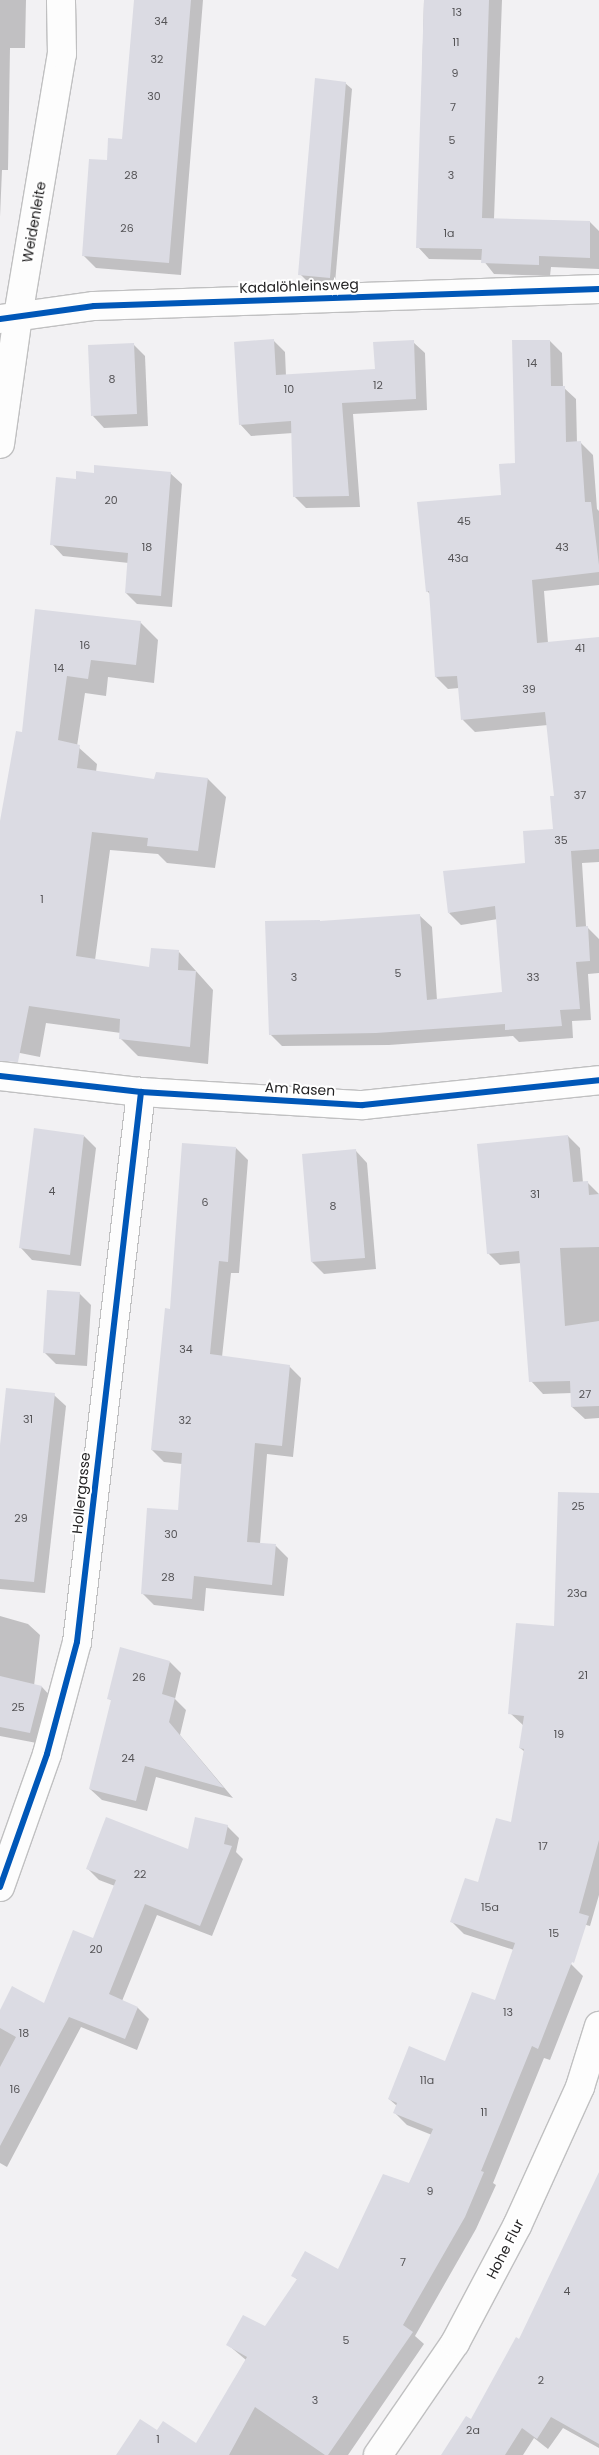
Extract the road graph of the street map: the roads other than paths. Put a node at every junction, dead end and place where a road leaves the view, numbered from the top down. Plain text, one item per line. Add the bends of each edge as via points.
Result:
1 (61, 0) edge
2 (599, 289) edge
3 (9, 317) edge
4 (0, 444) edge
5 (0, 1076) edge
6 (599, 1080) edge
7 (140, 1092) junction
8 (0, 1886) edge
9 (599, 2026) edge
10 (378, 2455) edge

1 - 3 street, Weidenleite via 62,54
2 - 3 street, Kadalöhleinsweg via 94,306
3 - 4 street, Weidenleite
5 - 7 street, Am Rasen
6 - 7 street, Am Rasen via 363,1105
7 - 8 street, Hollergasse via 77,1642 47,1754
9 - 10 street, Hohe Flur via 580,2087 518,2226 455,2343

